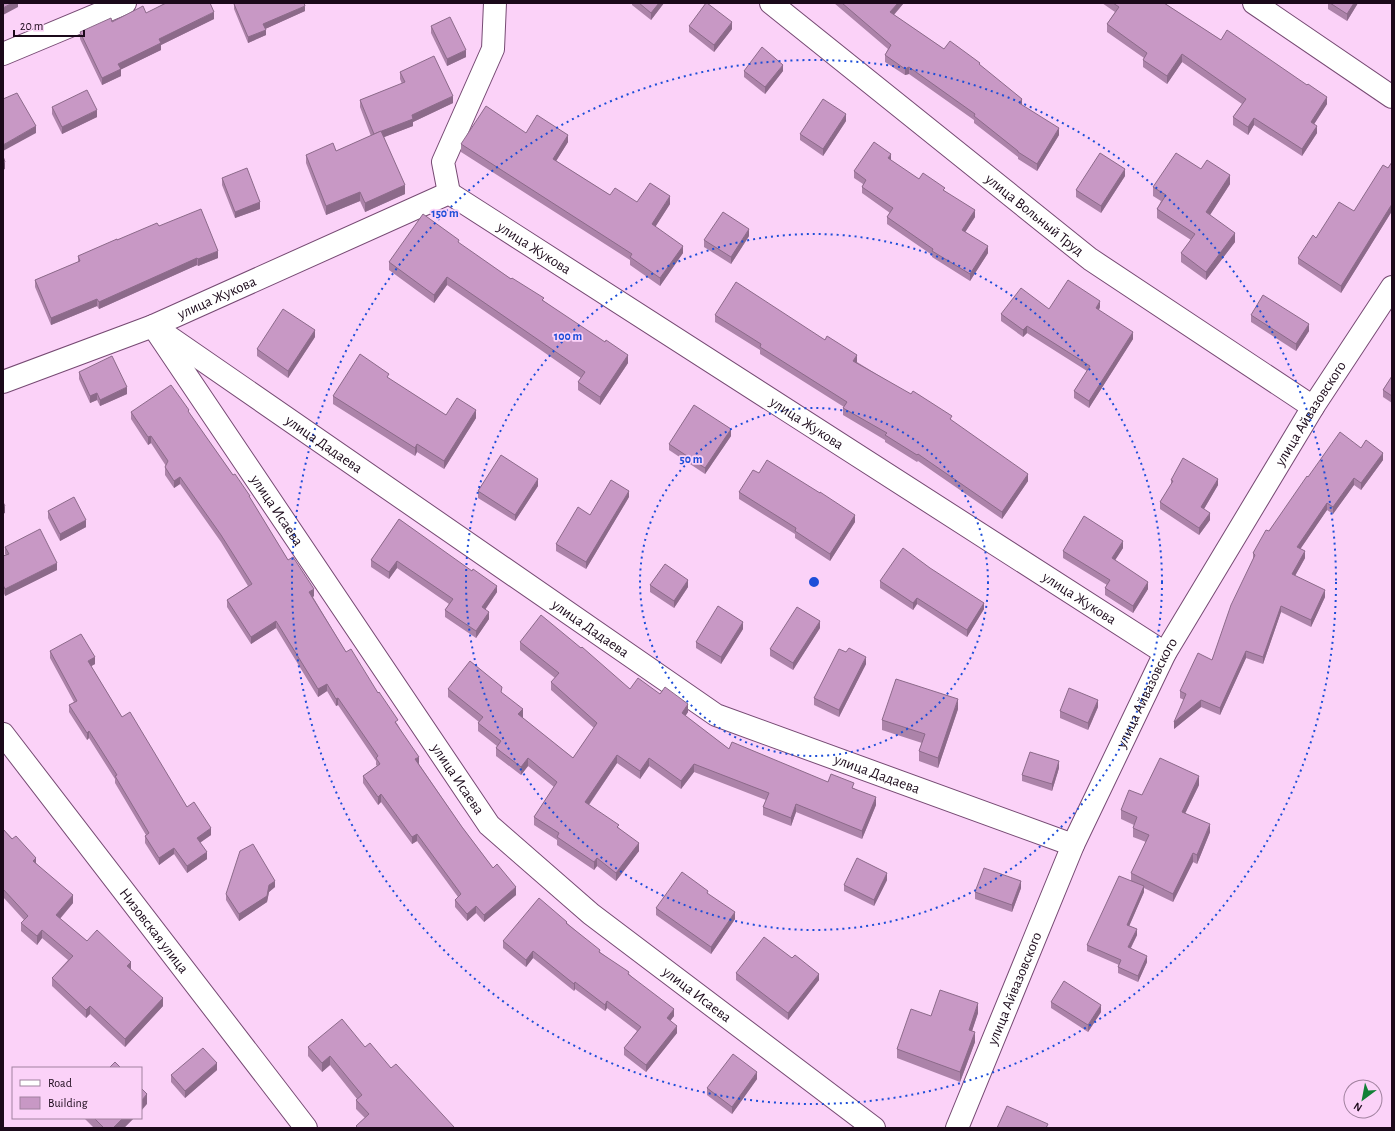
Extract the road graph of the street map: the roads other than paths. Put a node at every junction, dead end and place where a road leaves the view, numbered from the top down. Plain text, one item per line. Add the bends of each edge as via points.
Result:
1 (125, 3) edge
2 (495, 3) edge
3 (771, 3) edge
4 (1254, 3) edge
5 (3, 54) edge
6 (1392, 97) edge
7 (448, 193) junction
8 (1392, 288) edge
9 (153, 326) junction
10 (3, 382) edge
11 (1313, 407) junction
12 (1165, 654) junction
13 (3, 734) edge
14 (1073, 845) junction
15 (306, 1128) edge
16 (874, 1128) edge
17 (957, 1128) edge

1 - 5 street
2 - 7 street via 493,49 443,162
3 - 11 street, улица Вольный Труд via 1090,259
4 - 6 street
7 - 9 street, улица Жукова
7 - 12 street, улица Жукова
8 - 11 street, улица Айвазовского
9 - 10 street, улица Жукова
9 - 14 street, улица Дадаева via 716,715
9 - 16 street, улица Исаева via 489,826 592,914
11 - 12 street, улица Айвазовского
12 - 14 street, улица Айвазовского
13 - 15 street, Низовская улица
14 - 17 street, улица Айвазовского

